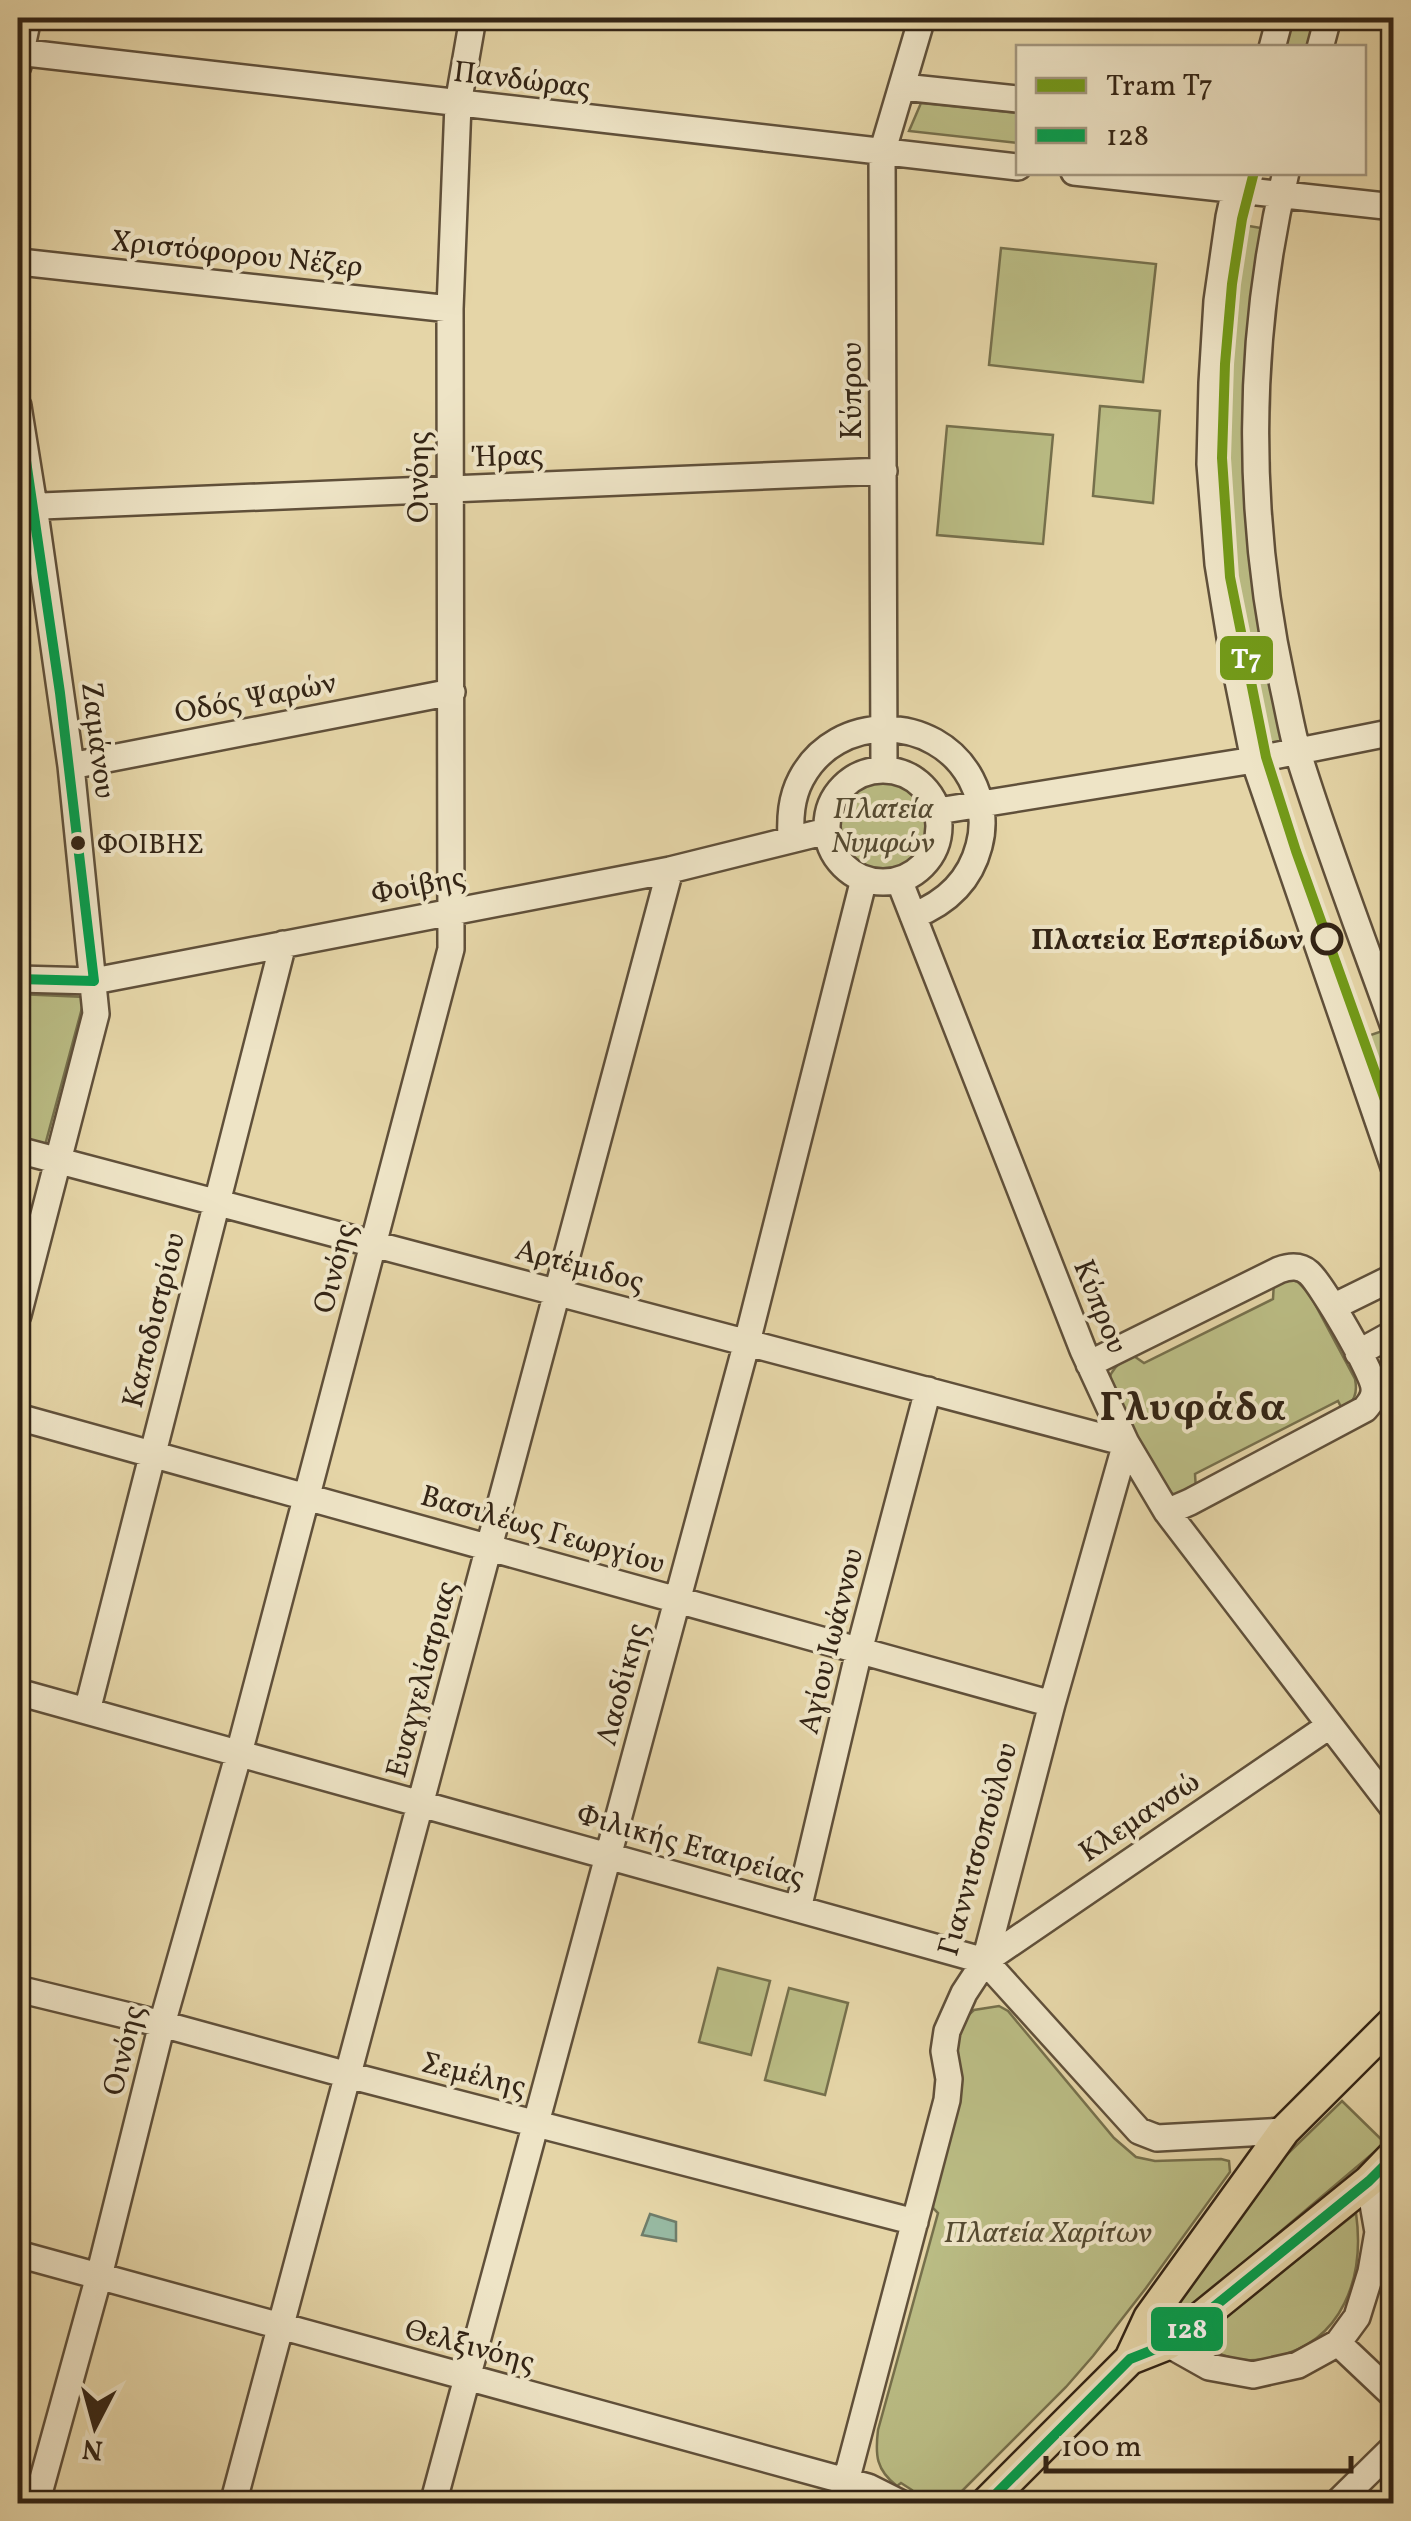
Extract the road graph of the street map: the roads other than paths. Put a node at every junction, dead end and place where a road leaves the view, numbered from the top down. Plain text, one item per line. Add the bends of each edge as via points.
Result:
1 (28, 18) edge
2 (473, 18) edge
3 (922, 18) edge
4 (1280, 18) edge
5 (1328, 18) edge
6 (1273, 45) edge
7 (1321, 45) edge
8 (19, 57) edge
9 (903, 87) junction
10 (1016, 99) edge
11 (458, 104) junction
12 (882, 153) junction
13 (1016, 167) edge
14 (1128, 175) edge
15 (1236, 181) edge
16 (1283, 184) edge
17 (1394, 207) edge
18 (18, 264) edge
19 (450, 308) junction
20 (18, 406) edge
21 (884, 471) junction
22 (450, 490) junction
23 (26, 507) edge
24 (452, 692) junction
25 (883, 728) junction
26 (1394, 732) edge
27 (1297, 751) junction
28 (1254, 760) junction
29 (71, 766) junction
30 (884, 769) junction
31 (980, 804) junction
32 (938, 811) junction
33 (826, 831) junction
34 (791, 839) junction
35 (670, 870) junction
36 (864, 879) junction
37 (899, 880) junction
38 (452, 912) junction
39 (913, 916) junction
40 (283, 944) junction
41 (18, 979) edge
42 (94, 981) junction
43 (1394, 1027) edge
44 (18, 1150) edge
45 (57, 1160) junction
46 (1394, 1166) edge
47 (216, 1203) junction
48 (374, 1244) junction
49 (1394, 1277) edge
50 (558, 1292) junction
51 (1332, 1308) junction
52 (18, 1315) edge
53 (1394, 1334) edge
54 (747, 1342) junction
55 (1358, 1353) junction
56 (1089, 1364) junction
57 (928, 1390) junction
58 (18, 1417) edge
59 (1126, 1443) junction
60 (153, 1454) junction
61 (306, 1497) junction
62 (1167, 1512) junction
63 (489, 1548) junction
64 (677, 1600) junction
65 (860, 1651) junction
66 (18, 1692) edge
67 (1052, 1704) junction
68 (87, 1711) junction
69 (1330, 1726) junction
70 (239, 1753) junction
71 (420, 1804) junction
72 (1394, 1810) edge
73 (608, 1856) junction
74 (798, 1908) junction
75 (985, 1961) junction
76 (18, 1990) edge
77 (1394, 2021) edge
78 (162, 2024) junction
79 (348, 2075) junction
80 (536, 2123) junction
81 (1284, 2131) junction
82 (1394, 2155) edge
83 (1369, 2181) junction
84 (914, 2222) junction
85 (18, 2254) edge
86 (99, 2276) junction
87 (280, 2326) junction
88 (1338, 2343) junction
89 (1168, 2344) junction
90 (1130, 2359) junction
91 (467, 2378) junction
92 (1394, 2396) edge
93 (1394, 2446) edge
94 (843, 2492) edge
95 (36, 2504) edge
96 (233, 2504) edge
97 (433, 2504) edge
98 (902, 2504) edge
99 (985, 2504) edge
100 (1336, 2504) edge

1 - 8 street
2 - 11 street, Οινόης
3 - 9 street, Κύπρου
4 - 6 street
5 - 7 street
8 - 11 street, Πανδώρας
9 - 10 street
9 - 12 street, Κύπρου
11 - 12 street, Πανδώρας
11 - 19 street, Οινόης
12 - 13 street, Πανδώρας
12 - 21 street, Κύπρου
14 - 15 street
15 - 16 street
15 - 28 street via 1217,301 1210,464 1218,564
16 - 17 street
16 - 27 street via 1256,363 1255,469 1262,573
18 - 19 street, Χριστόφορου Νέζερ
19 - 22 street, Οινόης
20 - 23 street, Ζαμάνου
21 - 22 street, Ήρας
21 - 25 street, Κύπρου
22 - 23 street, Ήρας
22 - 24 street, Οινόης
23 - 29 street, Ζαμάνου
24 - 29 street, Οδóς Ψαρών
24 - 38 street, Οινόης
25 - 30 street, Κύπρου
25 - 31 street via 916,732 945,748 968,773
25 - 34 street via 844,738 812,762 793,798
26 - 27 street
27 - 28 street
27 - 43 street
28 - 31 street
28 - 46 street
29 - 42 street, Ζαμάνου
30 - 32 street via 918,781
30 - 33 street via 843,785
31 - 32 street
31 - 39 street via 981,839 969,873 945,900
32 - 37 street via 940,828 928,861
33 - 34 street, Φοίβης
33 - 36 street via 838,860
34 - 35 street, Φοίβης
35 - 38 street, Φοίβης
35 - 50 street, Ευαγγελίστριας
36 - 37 street
36 - 54 street, Λαοδίκης
37 - 39 street, Κύπρου
38 - 40 street, Φοίβης
38 - 48 street, Οινόης via 451,949
39 - 56 street, Κύπρου
40 - 42 street, Φοίβης
40 - 47 street, Καποδιστρίου
41 - 42 street, Φοίβης
42 - 45 street, Ζαμάνου via 96,1014
44 - 45 street, Αρτέμιδος
45 - 47 street, Αρτέμιδος
45 - 52 street, Ζαμάνου
47 - 48 street, Αρτέμιδος
47 - 60 street, Καποδιστρίου
48 - 50 street, Αρτέμιδος
48 - 61 street, Οινόης
49 - 51 street
50 - 54 street, Αρτέμιδος
50 - 63 street, Ευαγγελίστριας
51 - 55 street
51 - 56 street via 1310,1274 1287,1267
53 - 55 street
54 - 57 street, Αρτέμιδος
54 - 64 street, Λαοδίκης
55 - 62 street via 1374,1387 1365,1409
56 - 59 street, Κύπρου
57 - 59 street, Αρτέμιδος
57 - 65 street, Αγίου Ιωάννου
58 - 60 street, Βασιλέως Γεωργίου
59 - 62 street, Κύπρου
59 - 67 street, Γιαννιτσοπούλου
60 - 61 street, Βασιλέως Γεωργίου
60 - 68 street, Καποδιστρίου
61 - 63 street, Βασιλέως Γεωργίου
61 - 70 street, Οινόης
62 - 69 street, Κύπρου
63 - 64 street, Βασιλέως Γεωργίου
63 - 71 street, Ευαγγελίστριας
64 - 65 street, Βασιλέως Γεωργίου
64 - 73 street, Λαοδίκης
65 - 67 street, Βασιλέως Γεωργίου
65 - 74 street, Αγίου Ιωάννου
66 - 68 street, Φιλικής Εταιρείας
67 - 75 street, Γιαννιτσοπούλου
68 - 70 street, Φιλικής Εταιρείας
69 - 72 street, Κύπρου
69 - 75 street, Κλεμανσώ
70 - 71 street, Φιλικής Εταιρείας
70 - 78 street, Οινόης
71 - 73 street, Φιλικής Εταιρείας
71 - 79 street, Ευαγγελίστριας
73 - 74 street, Φιλικής Εταιρείας
73 - 80 street, Λαοδίκης
74 - 75 street, Φιλικής Εταιρείας
75 - 81 street via 1139,2132 1156,2138
75 - 84 street, Γιαννιτσοπούλου via 948,2031 946,2100
76 - 78 street, Σεμέλης
77 - 81 main road
78 - 79 street, Σεμέλης
78 - 86 street, Οινόης
79 - 80 street, Σεμέλης
79 - 87 street, Ευαγγελίστριας
80 - 84 street, Σεμέλης
80 - 91 street, Λαοδίκης
81 - 90 main road via 1149,2318
82 - 83 main road
83 - 88 street via 1378,2232 1372,2272 1358,2317
83 - 89 main road
84 - 94 street, Γιαννιτσοπούλου
85 - 86 street, Θελξινόης
86 - 87 street, Θελξινόης
86 - 95 street, Οινόης
87 - 91 street, Θελξινόης
87 - 96 street, Ευαγγελίστριας
88 - 89 street via 1298,2365 1253,2375 1209,2367
88 - 92 street
89 - 90 main road
90 - 99 main road
91 - 94 street, Θελξινόης
91 - 97 street, Λαοδίκης
93 - 100 street
94 - 98 street, Θελξινόης via 868,2487

